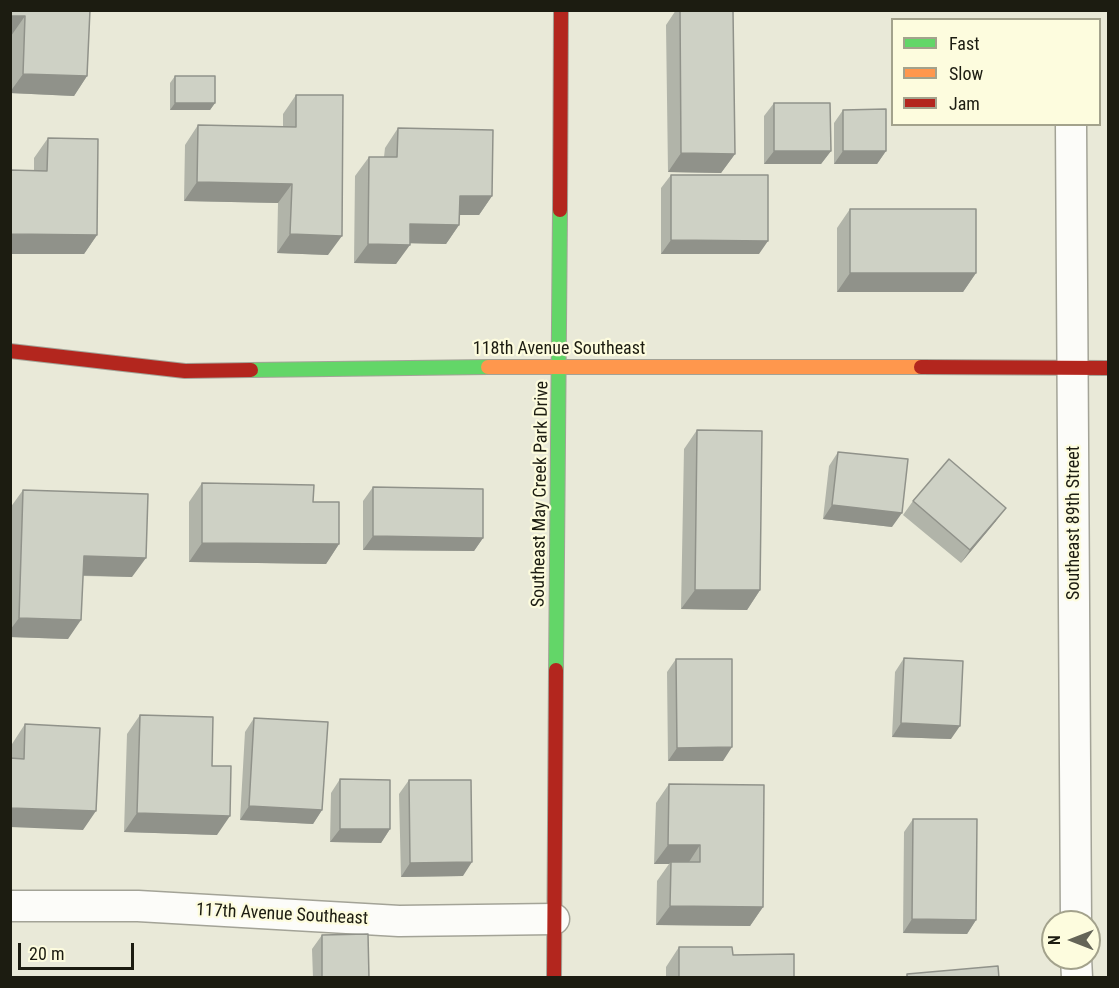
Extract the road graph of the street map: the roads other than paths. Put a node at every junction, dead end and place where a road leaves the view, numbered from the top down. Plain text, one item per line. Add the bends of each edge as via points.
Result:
1 (561, 10) edge
2 (1071, 126) edge
3 (10, 351) edge
4 (560, 366) junction
5 (1074, 368) junction
6 (1108, 368) edge
7 (10, 906) edge
8 (1076, 910) edge
9 (554, 919) junction
10 (554, 978) edge

1 - 4 street, Southeast May Creek Park Drive
2 - 5 street, Southeast 89th Street
3 - 4 street, 118th Avenue Southeast via 185,370
4 - 5 street, 118th Avenue Southeast
4 - 9 street, Southeast May Creek Park Drive
5 - 6 street, 118th Avenue Southeast
5 - 8 street, Southeast 89th Street
7 - 9 street, 117th Avenue Southeast via 138,906 399,921
9 - 10 street, Southeast May Creek Park Drive

